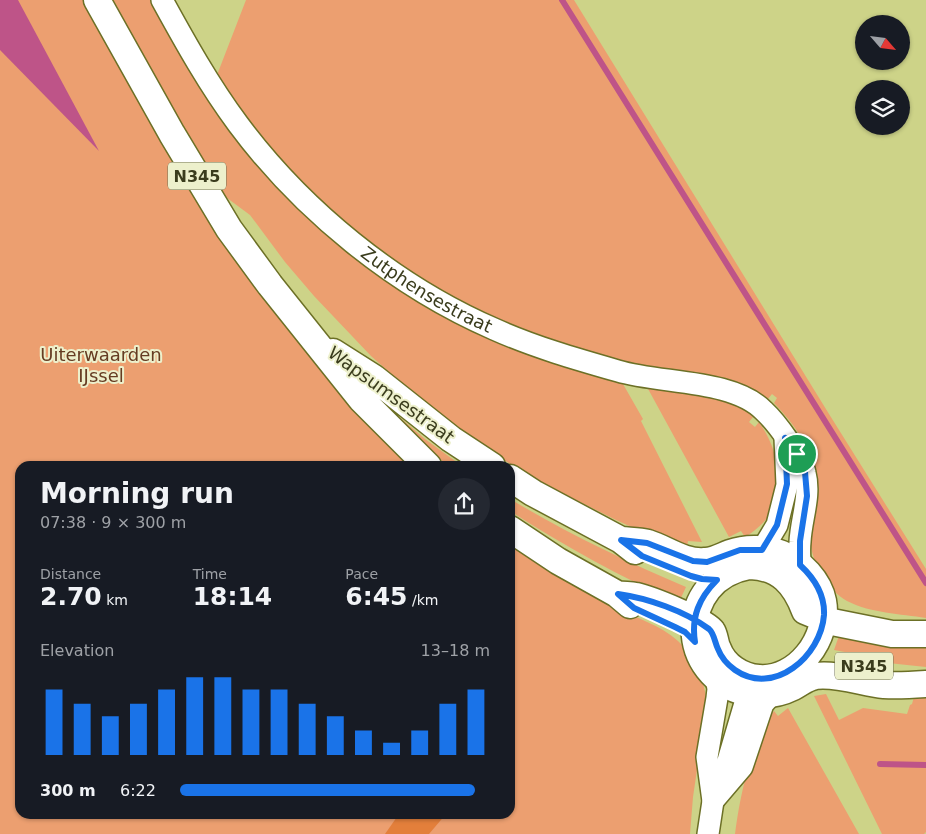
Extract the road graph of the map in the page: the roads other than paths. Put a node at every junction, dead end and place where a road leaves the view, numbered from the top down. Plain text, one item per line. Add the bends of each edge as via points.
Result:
1 (97, 0) edge
2 (162, 0) edge
3 (316, 341) junction
4 (785, 438) junction
5 (423, 461) edge
6 (484, 461) edge
7 (515, 481) edge
8 (515, 532) edge
9 (756, 558) junction
10 (800, 565) junction
11 (718, 569) junction
12 (823, 610) junction
13 (695, 631) junction
14 (926, 633) edge
15 (804, 670) junction
16 (716, 677) junction
17 (926, 683) edge
18 (759, 688) junction
19 (713, 801) junction
20 (708, 834) edge

1 - 3 main road, Wapsumsestraat / N345 via 229,229 270,286
2 - 4 street, Zutphensestraat via 188,48 238,123 285,180 364,252 409,284 494,329 542,348 626,374 727,390 745,397 763,410
3 - 5 main road, Wapsumsestraat / N345 via 361,399
3 - 6 main road, Wapsumsestraat / N345 via 374,378
4 - 9 street via 787,484 777,525
4 - 10 street, Zutphensestraat via 805,472 807,496
7 - 11 main road via 621,540 647,543 693,561 707,562
8 - 13 main road via 558,561 618,594 634,608 685,632
9 - 10 main road via 782,555
9 - 11 main road via 740,550
9 - 12 main road via 760,566 781,574 796,590 804,611
10 - 12 main road via 814,581
11 - 13 main road via 702,597
12 - 14 main road via 847,611 891,620
12 - 15 main road, N345 via 814,647
13 - 16 main road via 703,661
13 - 18 main road via 712,630 726,661
15 - 17 main road, N345 via 885,685
15 - 18 main road, N345 via 790,688
16 - 18 main road via 725,684
16 - 19 street via 718,698 707,757
18 - 19 street via 763,704 742,767
19 - 20 street

